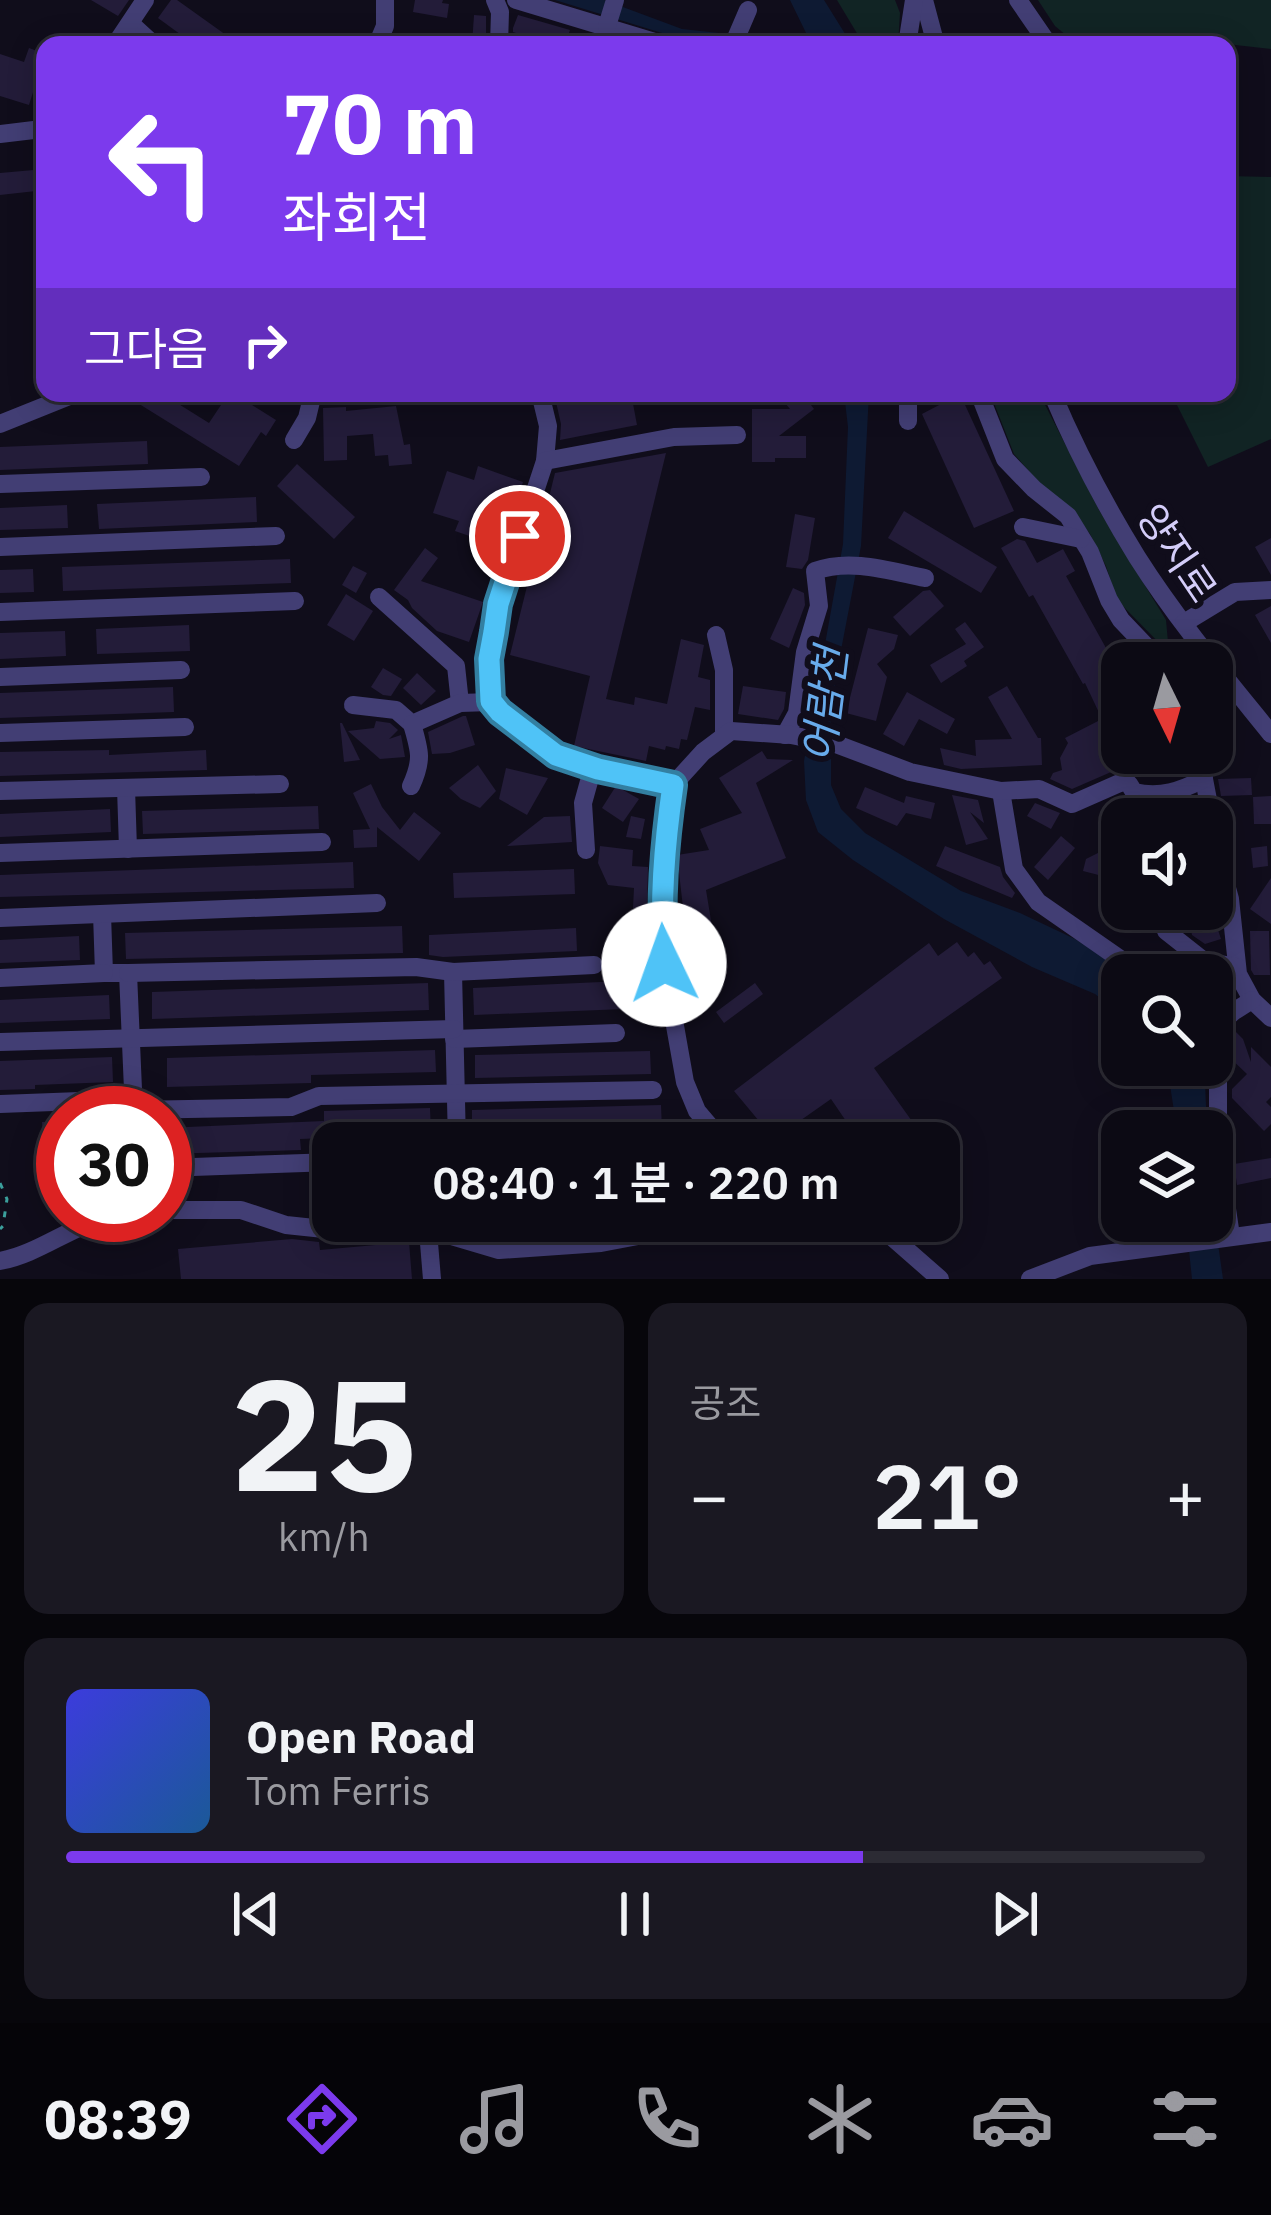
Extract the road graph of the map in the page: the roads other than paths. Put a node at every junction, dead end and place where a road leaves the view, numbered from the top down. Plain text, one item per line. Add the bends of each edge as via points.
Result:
1 (145, 0) edge
2 (385, 0) edge
3 (495, 0) edge
4 (515, 0) edge
5 (615, 0) edge
6 (914, 0) edge
7 (924, 0) edge
8 (1018, 0) edge
9 (748, 10) dead end
10 (608, 26) junction
11 (122, 35) edge
12 (381, 36) edge
13 (499, 36) edge
14 (638, 36) edge
15 (737, 36) edge
16 (908, 36) edge
17 (934, 36) edge
18 (1043, 36) edge
19 (36, 130) edge
20 (0, 134) edge
21 (55, 402) edge
22 (311, 402) edge
23 (542, 402) edge
24 (908, 402) edge
25 (983, 402) edge
26 (1056, 402) edge
27 (908, 421) dead end
28 (0, 424) edge
29 (737, 435) dead end
30 (294, 440) dead end
31 (545, 461) junction
32 (201, 477) dead end
33 (0, 484) edge
34 (1023, 527) dead end
35 (275, 536) dead end
36 (1081, 538) junction
37 (0, 547) edge
38 (925, 578) dead end
39 (1271, 590) edge
40 (379, 597) dead end
41 (296, 601) dead end
42 (0, 612) edge
43 (1184, 623) junction
44 (716, 635) dead end
45 (1142, 642) edge
46 (1198, 642) edge
47 (181, 670) dead end
48 (0, 677) edge
49 (1233, 686) edge
50 (491, 701) junction
51 (460, 704) junction
52 (353, 705) dead end
53 (412, 724) junction
54 (184, 728) dead end
55 (0, 733) edge
56 (1271, 734) edge
57 (788, 735) junction
58 (724, 736) junction
59 (593, 767) junction
60 (1194, 774) edge
61 (1204, 774) edge
62 (280, 784) dead end
63 (673, 785) junction
64 (411, 786) dead end
65 (127, 788) junction
66 (0, 791) edge
67 (1000, 791) junction
68 (322, 842) dead end
69 (128, 849) junction
70 (586, 850) dead end
71 (0, 853) edge
72 (377, 903) dead end
73 (102, 914) junction
74 (0, 918) edge
75 (1166, 930) edge
76 (1113, 954) edge
77 (594, 964) dead end
78 (1237, 967) junction
79 (453, 972) junction
80 (128, 973) junction
81 (104, 974) junction
82 (0, 978) edge
83 (1252, 1000) junction
84 (1233, 1012) edge
85 (1271, 1018) edge
86 (616, 1033) dead end
87 (454, 1034) junction
88 (130, 1037) junction
89 (0, 1042) edge
90 (133, 1086) edge
91 (653, 1090) dead end
92 (456, 1094) junction
93 (0, 1104) edge
94 (36, 1105) edge
95 (192, 1108) edge
96 (457, 1122) edge
97 (705, 1122) edge
98 (312, 1163) edge
99 (192, 1167) edge
100 (192, 1210) edge
101 (312, 1227) edge
102 (1271, 1232) edge
103 (1233, 1236) edge
104 (49, 1242) edge
105 (429, 1242) edge
106 (469, 1242) edge
107 (606, 1242) edge
108 (898, 1242) edge
109 (1190, 1242) edge
110 (0, 1261) edge
111 (432, 1279) edge
112 (940, 1279) edge
113 (1030, 1279) edge

1 - 11 street
2 - 12 street
3 - 13 street
4 - 10 street
5 - 10 street
6 - 16 street
7 - 17 street
8 - 18 street
9 - 15 street
10 - 14 street
19 - 20 street
21 - 28 street
22 - 30 street
23 - 31 street
24 - 27 street
25 - 36 street via 1005,459
26 - 43 street, 양지로 via 1108,507
29 - 31 street via 674,437
31 - 50 street via 498,604
32 - 33 street
34 - 36 street
35 - 37 street
36 - 45 street via 1109,601
38 - 57 street via 867,566 815,571 820,606
39 - 43 street via 1235,592
40 - 51 street via 456,666
41 - 42 street
43 - 46 street, 양지로
44 - 58 street
47 - 48 street
49 - 56 street, 양지로
50 - 51 street
50 - 59 street via 556,755
51 - 53 street
52 - 53 street via 396,710
53 - 64 street via 420,766
54 - 55 street
57 - 58 street
57 - 67 street
58 - 63 street
59 - 63 street
59 - 70 street via 583,803
60 - 67 street via 1171,794 1134,792 1122,782 1072,804 1039,789
61 - 78 street
62 - 65 street
63 - 97 street via 662,862 664,964 685,1082
65 - 66 street
65 - 69 street
67 - 76 street via 1014,869 1038,902
68 - 69 street
69 - 71 street
72 - 73 street
73 - 74 street
73 - 81 street
75 - 78 street via 1204,961
77 - 79 street
78 - 83 street
79 - 80 street
79 - 87 street
80 - 81 street
80 - 88 street
81 - 82 street
83 - 84 street
83 - 85 street
86 - 87 street
87 - 88 street
87 - 92 street
88 - 89 street
88 - 90 street
91 - 92 street
92 - 95 street
92 - 96 street
93 - 94 street
98 - 99 street
100 - 101 street via 241,1210
102 - 103 street
104 - 110 street
105 - 111 street
106 - 107 street via 499,1250
108 - 112 street
109 - 113 street via 1090,1256

